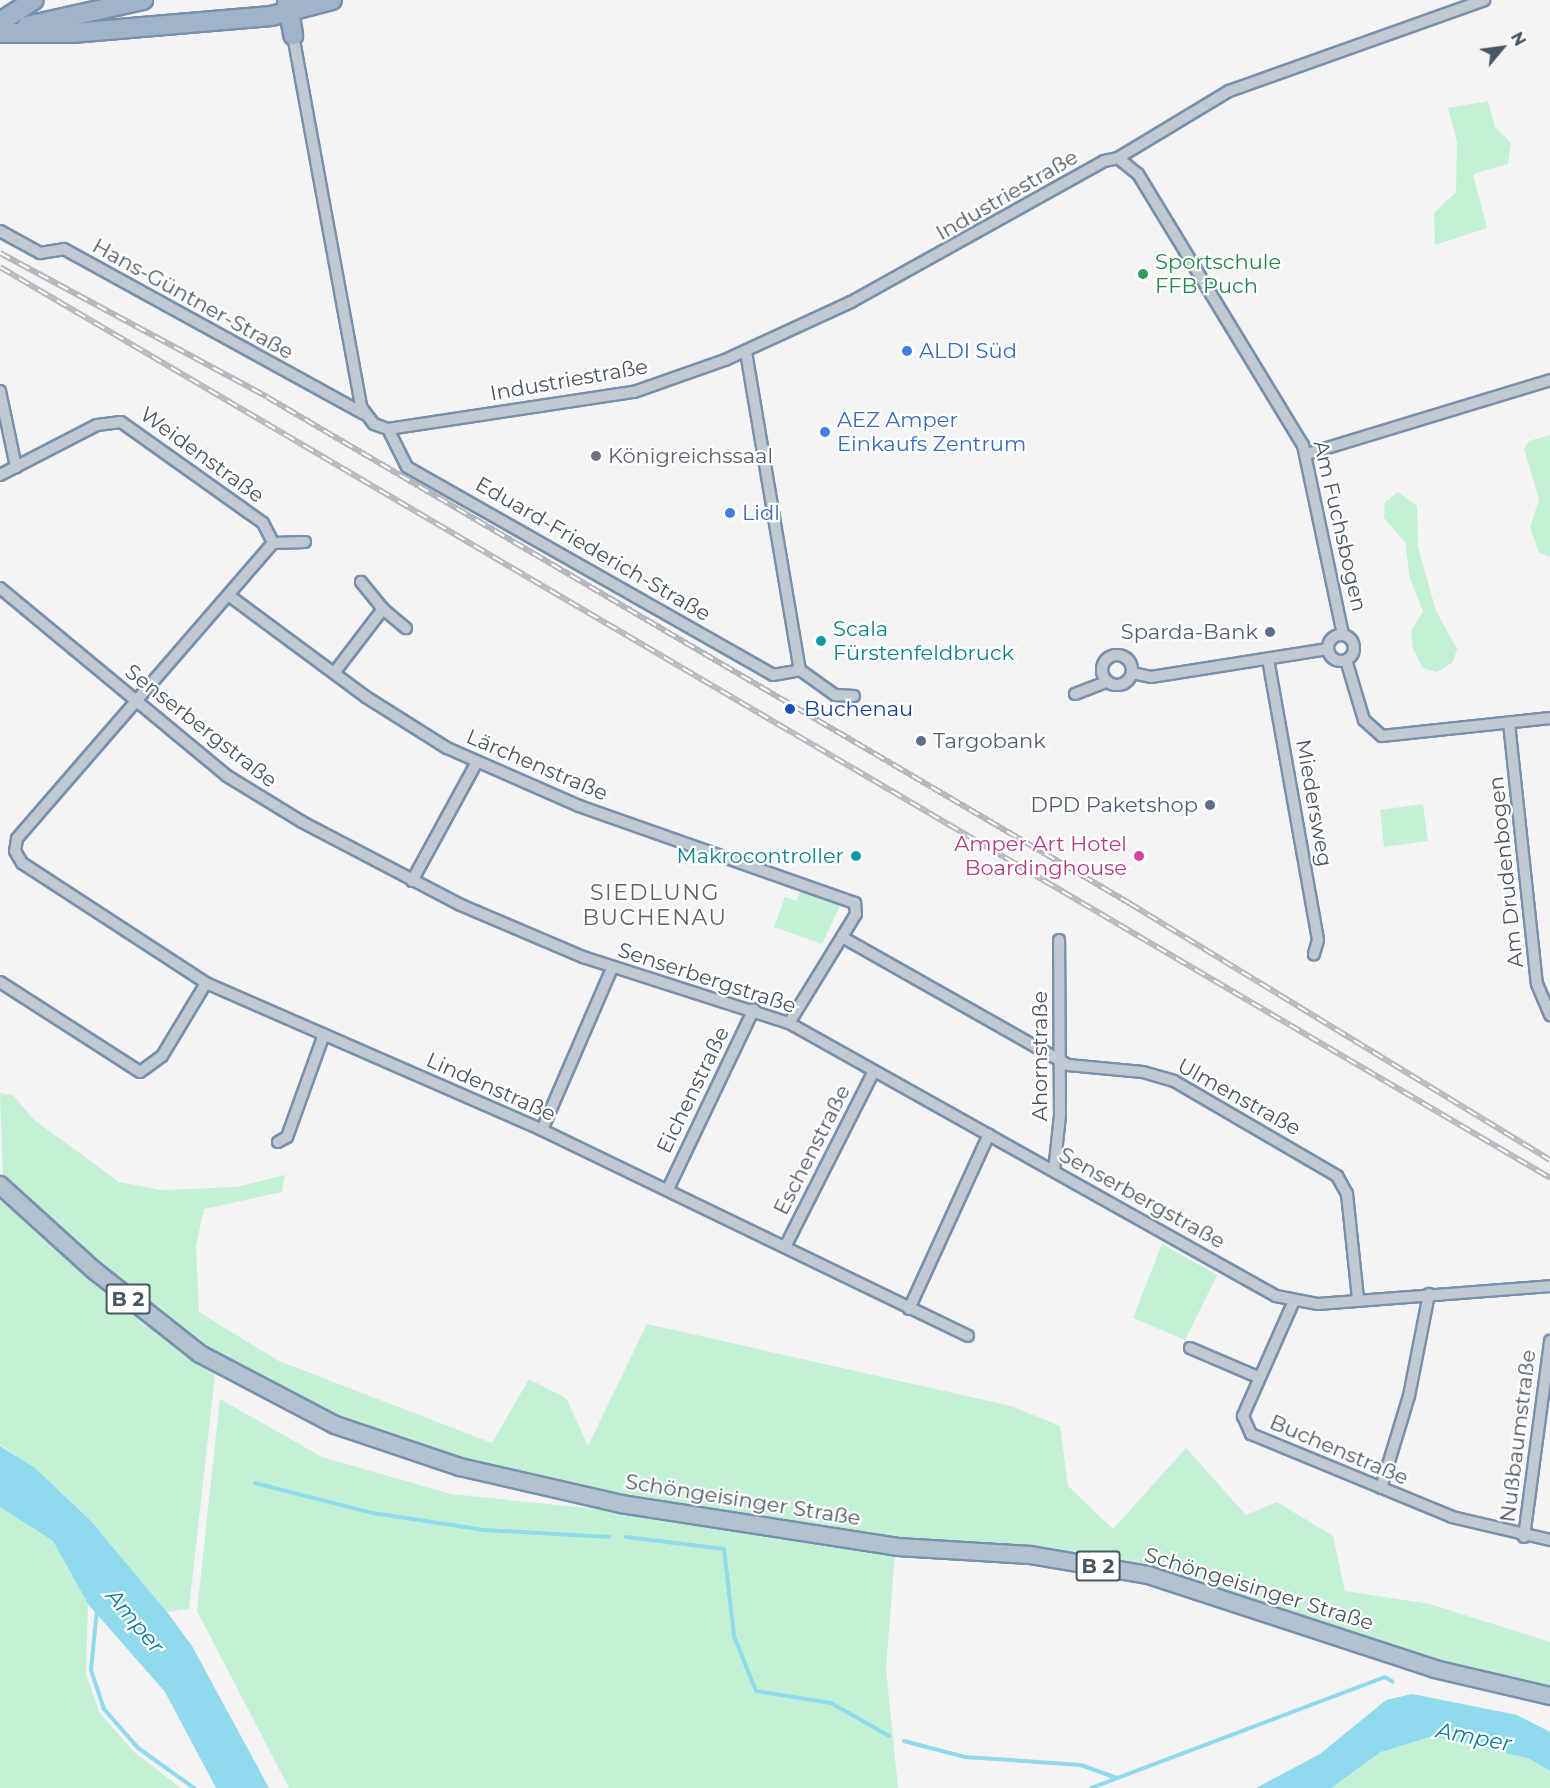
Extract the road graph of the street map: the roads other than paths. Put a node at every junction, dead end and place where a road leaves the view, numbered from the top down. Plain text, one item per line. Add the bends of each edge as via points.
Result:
1 (34, 0) edge
2 (143, 0) edge
3 (332, 0) edge
4 (1484, 0) edge
5 (289, 7) edge
6 (0, 29) edge
7 (293, 35) joint
8 (1118, 158) junction
9 (0, 231) edge
10 (746, 352) junction
11 (1550, 380) edge
12 (0, 391) edge
13 (364, 414) junction
14 (388, 429) junction
15 (1307, 454) junction
16 (16, 467) junction
17 (0, 475) edge
18 (305, 542) dead end
19 (273, 543) junction
20 (361, 582) dead end
21 (0, 588) edge
22 (231, 597) junction
23 (383, 609) junction
24 (406, 628) dead end
25 (1343, 635) junction
26 (1328, 648) junction
27 (1268, 658) junction
28 (1346, 660) junction
29 (800, 670) junction
30 (1132, 673) junction
31 (334, 674) junction
32 (1106, 682) junction
33 (1075, 694) dead end
34 (854, 696) dead end
35 (138, 703) junction
36 (1550, 718) edge
37 (1509, 723) junction
38 (477, 762) junction
39 (412, 881) junction
40 (842, 937) junction
41 (1059, 940) dead end
42 (1314, 954) dead end
43 (612, 968) junction
44 (0, 982) edge
45 (206, 983) junction
46 (754, 1009) junction
47 (1550, 1015) edge
48 (789, 1023) junction
49 (324, 1034) junction
50 (1062, 1060) junction
51 (874, 1071) junction
52 (542, 1130) junction
53 (989, 1134) junction
54 (278, 1142) dead end
55 (1054, 1171) junction
56 (0, 1185) edge
57 (668, 1189) junction
58 (785, 1247) junction
59 (1550, 1286) edge
60 (1429, 1294) junction
61 (1358, 1299) junction
62 (1293, 1303) junction
63 (909, 1309) junction
64 (968, 1336) dead end
65 (1550, 1341) edge
66 (1190, 1348) dead end
67 (1258, 1377) junction
68 (1382, 1488) junction
69 (1524, 1537) junction
70 (1550, 1540) edge
71 (1550, 1696) edge

1 - 6 highway
2 - 6 highway
3 - 5 highway
4 - 8 street, Industriestraße via 1229,91
5 - 6 highway via 72,33
5 - 7 highway
7 - 13 street
8 - 10 street, Industriestraße via 851,302
8 - 15 street, Am Fuchsbogen via 1138,174
9 - 13 street, Hans-Güntner-Straße via 40,253 64,249
10 - 14 street, Industriestraße via 633,392
10 - 29 street
11 - 15 street
12 - 16 street
13 - 14 street
14 - 29 street, Eduard-Friederich-Straße via 407,467 773,675
15 - 25 street, Am Fuchsbogen
16 - 17 street, Weidenstraße
16 - 19 street, Weidenstraße via 97,425 121,422 263,524
18 - 19 street
19 - 22 street
20 - 23 street
21 - 35 street, Senserbergstraße
22 - 31 street, Lärchenstraße
22 - 35 street
23 - 24 street
23 - 31 street
25 - 26 street via 1330,640
25 - 28 street via 1354,646
26 - 27 street
26 - 28 street via 1334,659
27 - 30 street via 1151,677
27 - 42 street, Miedersweg via 1317,928
28 - 37 street via 1369,728 1394,738
29 - 34 street via 835,695
30 - 32 street via 1121,685
30 - 32 street via 1123,650 1103,664
31 - 38 street, Lärchenstraße via 408,725
32 - 33 street
35 - 39 street, Senserbergstraße via 257,797
35 - 45 street, Lindenstraße via 17,839 15,851 22,863
36 - 37 street
37 - 47 street, Am Drudenbogen via 1537,984
38 - 39 street
38 - 40 street, Lärchenstraße via 579,806 850,900 858,908
39 - 43 street, Senserbergstraße
40 - 48 street
40 - 50 street, Ulmenstraße
41 - 50 street, Ahornstraße
43 - 46 street, Senserbergstraße
43 - 52 street
44 - 45 street via 140,1072 162,1056
45 - 49 street, Lindenstraße
46 - 48 street, Senserbergstraße
46 - 57 street, Eichenstraße
48 - 51 street, Senserbergstraße
49 - 52 street, Lindenstraße
49 - 54 street via 287,1137
50 - 55 street, Ahornstraße via 1059,1159
50 - 61 street, Ulmenstraße via 1174,1081 1337,1176 1347,1194
51 - 53 street, Senserbergstraße
51 - 58 street, Eschenstraße
52 - 57 street, Lindenstraße
53 - 55 street, Senserbergstraße
53 - 63 street
55 - 62 street, Senserbergstraße
56 - 71 main road, Schöngeisinger Straße / B 2 via 144,1313 200,1354 270,1395 335,1425 460,1467 621,1504 898,1547 1030,1555 1148,1575 1435,1668
57 - 58 street, Lindenstraße
58 - 63 street, Lindenstraße
59 - 60 street
60 - 61 street
60 - 68 street via 1409,1396
61 - 62 street
62 - 67 street, Buchenstraße
63 - 64 street, Lindenstraße
65 - 69 street, Nußbaumstraße
66 - 67 street
67 - 68 street, Buchenstraße via 1243,1416 1251,1434
68 - 69 street, Buchenstraße via 1474,1525
69 - 70 street, Buchenstraße

